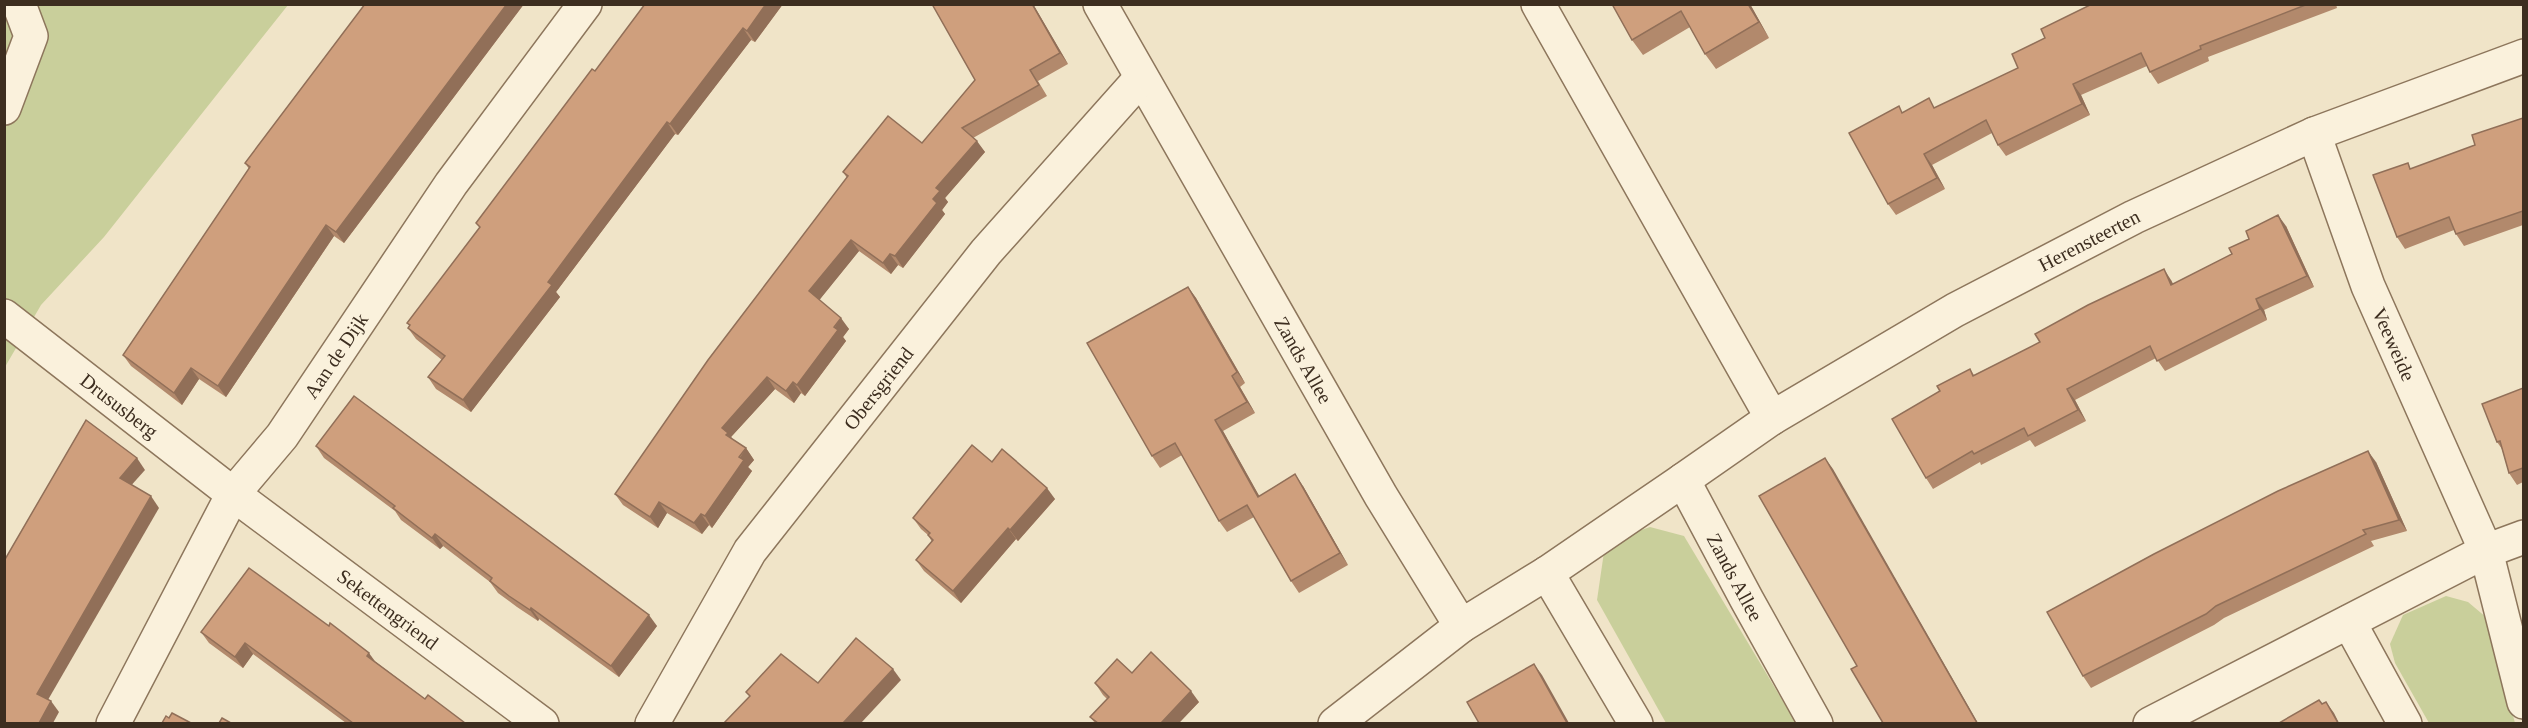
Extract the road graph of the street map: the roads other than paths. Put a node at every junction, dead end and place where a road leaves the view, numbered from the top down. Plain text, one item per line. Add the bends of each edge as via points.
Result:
1 (19, 4) edge
2 (585, 4) edge
3 (1100, 4) edge
4 (1538, 4) edge
5 (2523, 56) edge
6 (1141, 78) junction
7 (4, 108) edge
8 (2314, 134) junction
9 (4, 316) edge
10 (1772, 417) junction
11 (1683, 480) junction
12 (233, 494) junction
13 (2523, 537) edge
14 (2486, 550) junction
15 (1547, 573) junction
16 (2349, 622) junction
17 (1461, 626) junction
18 (2523, 702) edge
19 (113, 723) edge
20 (542, 723) edge
21 (652, 723) edge
22 (1335, 723) edge
23 (1636, 723) edge
24 (1816, 723) edge
25 (2150, 723) edge
26 (2405, 723) edge

1 - 7 street via 32,36
2 - 12 street, Aan de Dijk via 451,184 282,436
3 - 6 street, Zands Allee
4 - 10 street
5 - 8 street, Herensteerten
6 - 17 street, Zands Allee via 1381,496
6 - 21 street, Obersgriend via 986,252 750,551
8 - 10 street, Herensteerten via 2134,217 1955,310
8 - 14 street, Veeweide via 2368,286
9 - 12 street, Drususberg
10 - 11 street, Herensteerten
11 - 15 street
11 - 24 street, Zands Allee
12 - 19 street, Aan de Dijk
12 - 20 street, Sekettengriend
13 - 14 street
14 - 16 street
14 - 18 street, Veeweide
15 - 17 street
15 - 23 street
16 - 25 street
16 - 26 street
17 - 22 street

